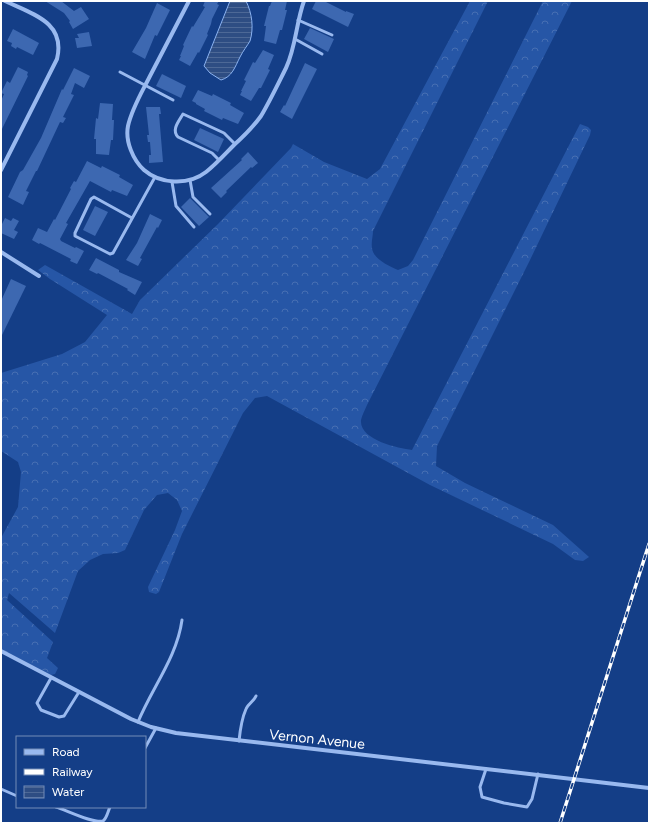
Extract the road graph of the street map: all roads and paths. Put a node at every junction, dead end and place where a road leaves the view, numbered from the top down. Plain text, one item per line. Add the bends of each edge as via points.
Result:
1 (5, 1) edge
2 (189, 1) edge
3 (304, 1) edge
4 (298, 20) junction
5 (332, 35) dead end
6 (294, 39) junction
7 (322, 54) dead end
8 (120, 72) dead end
9 (146, 85) junction
10 (173, 100) dead end
11 (235, 144) junction
12 (219, 160) junction
13 (1, 170) edge
14 (155, 177) junction
15 (190, 180) junction
16 (172, 182) junction
17 (210, 214) dead end
18 (132, 218) junction
19 (194, 227) dead end
20 (2, 254) edge
21 (39, 276) dead end
22 (182, 620) dead end
23 (1, 651) edge
24 (51, 678) junction
25 (79, 692) junction
26 (256, 696) dead end
27 (138, 722) junction
28 (156, 728) junction
29 (239, 742) junction
30 (146, 746) edge
31 (486, 768) junction
32 (538, 774) junction
33 (649, 788) edge
34 (1, 789) edge
35 (16, 796) edge
36 (58, 808) edge
37 (110, 808) edge

1 - 13 street via 48,23 57,37 59,52
2 - 9 street
3 - 4 street
4 - 5 lane
4 - 6 street
6 - 7 lane
6 - 11 street via 286,67 261,116
8 - 9 lane
9 - 10 lane
9 - 14 street via 131,116 128,136 136,161
11 - 12 street
11 - 12 lane via 224,133 183,114 174,130 175,133 212,153
12 - 15 street via 206,172
14 - 16 street
14 - 18 lane
15 - 16 street
15 - 17 lane via 193,197
16 - 19 lane via 176,206
18 - 18 lane via 113,253 110,254 75,236 74,233 94,197
20 - 21 street
22 - 27 lane via 176,647
23 - 24 street, Vernon Avenue
24 - 25 street, Vernon Avenue
24 - 25 lane via 37,703 41,710 59,718 64,716
25 - 27 street, Vernon Avenue
26 - 29 lane via 246,708
27 - 28 street, Vernon Avenue
28 - 29 street, Vernon Avenue
28 - 30 lane
29 - 31 street, Vernon Avenue
31 - 32 street, Vernon Avenue
31 - 32 lane via 480,787 482,797 504,804 527,807 532,799
32 - 33 street, Vernon Avenue
34 - 35 lane
36 - 37 lane via 98,823 107,817

